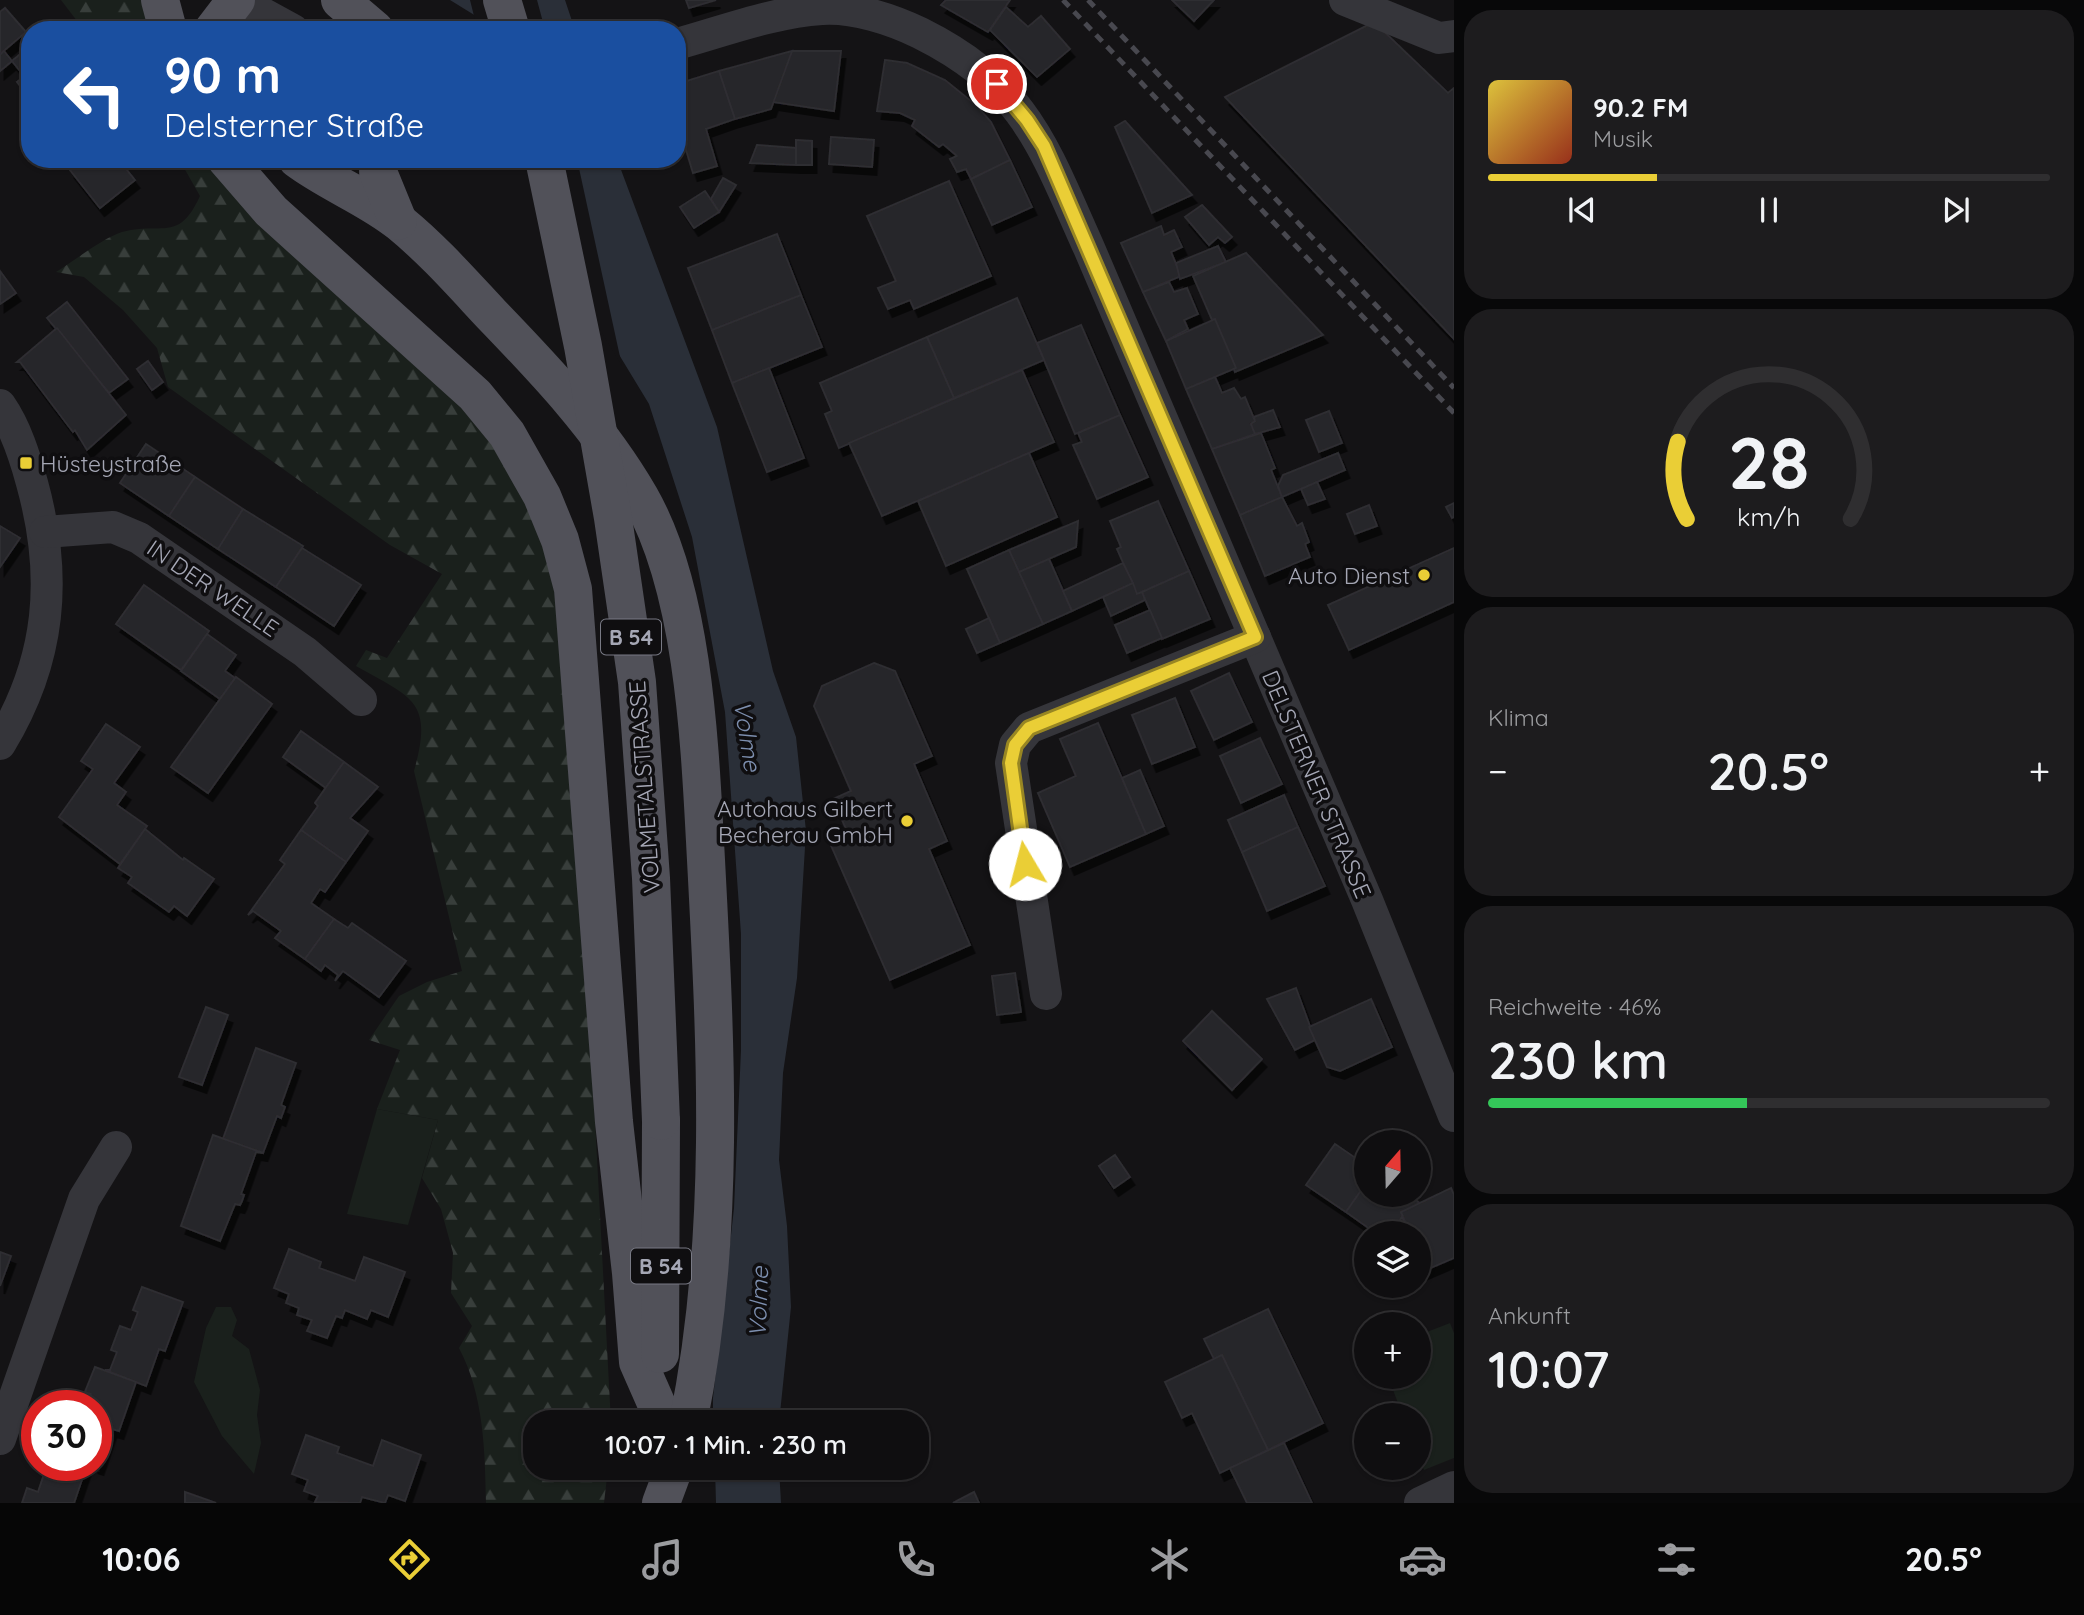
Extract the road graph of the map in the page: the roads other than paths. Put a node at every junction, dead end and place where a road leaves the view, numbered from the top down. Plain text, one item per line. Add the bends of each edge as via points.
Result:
1 (160, 0) edge
2 (237, 0) edge
3 (340, 0) edge
4 (502, 0) edge
5 (1345, 0) edge
6 (824, 4) edge
7 (166, 21) edge
8 (221, 21) edge
9 (238, 21) edge
10 (276, 21) edge
11 (364, 21) edge
12 (508, 21) edge
13 (1454, 36) edge
14 (686, 42) edge
15 (234, 168) edge
16 (309, 168) edge
17 (378, 168) edge
18 (546, 168) edge
19 (398, 222) junction
20 (0, 405) edge
21 (45, 532) junction
22 (1255, 637) junction
23 (361, 700) dead end
24 (0, 744) edge
25 (1046, 994) dead end
26 (1454, 1116) edge
27 (116, 1147) dead end
28 (665, 1410) edge
29 (670, 1410) edge
30 (675, 1410) edge
31 (0, 1439) edge
32 (659, 1480) edge
33 (669, 1480) edge
34 (1454, 1487) edge
35 (659, 1503) edge
36 (1420, 1503) edge

1 - 7 main road
2 - 8 main road
2 - 9 main road
2 - 10 street
3 - 11 main road
4 - 12 main road
5 - 13 street via 1439,38
6 - 14 street, DELSTERNER STRASSE
6 - 22 street, DELSTERNER STRASSE via 905,26 959,53 997,84 1027,120 1044,146 1089,248
15 - 28 main road via 271,211 475,395 507,434 542,496 560,540 573,589 614,1122 638,1362
16 - 19 main road
17 - 19 main road
18 - 29 main road, VOLMETALSTRASSE / B 54, bridge via 614,519 637,682 651,877
19 - 30 main road, bridge via 466,287 577,407 641,498 678,596 702,794 716,1132 700,1364
20 - 21 street via 26,463
21 - 23 street, IN DER WELLE via 113,527 139,538 305,652
21 - 24 street via 48,604 39,655
22 - 25 street via 1029,728 1015,745 1011,763
22 - 26 street, DELSTERNER STRASSE
27 - 31 street via 83,1199
32 - 35 main road
33 - 35 main road
34 - 36 street

